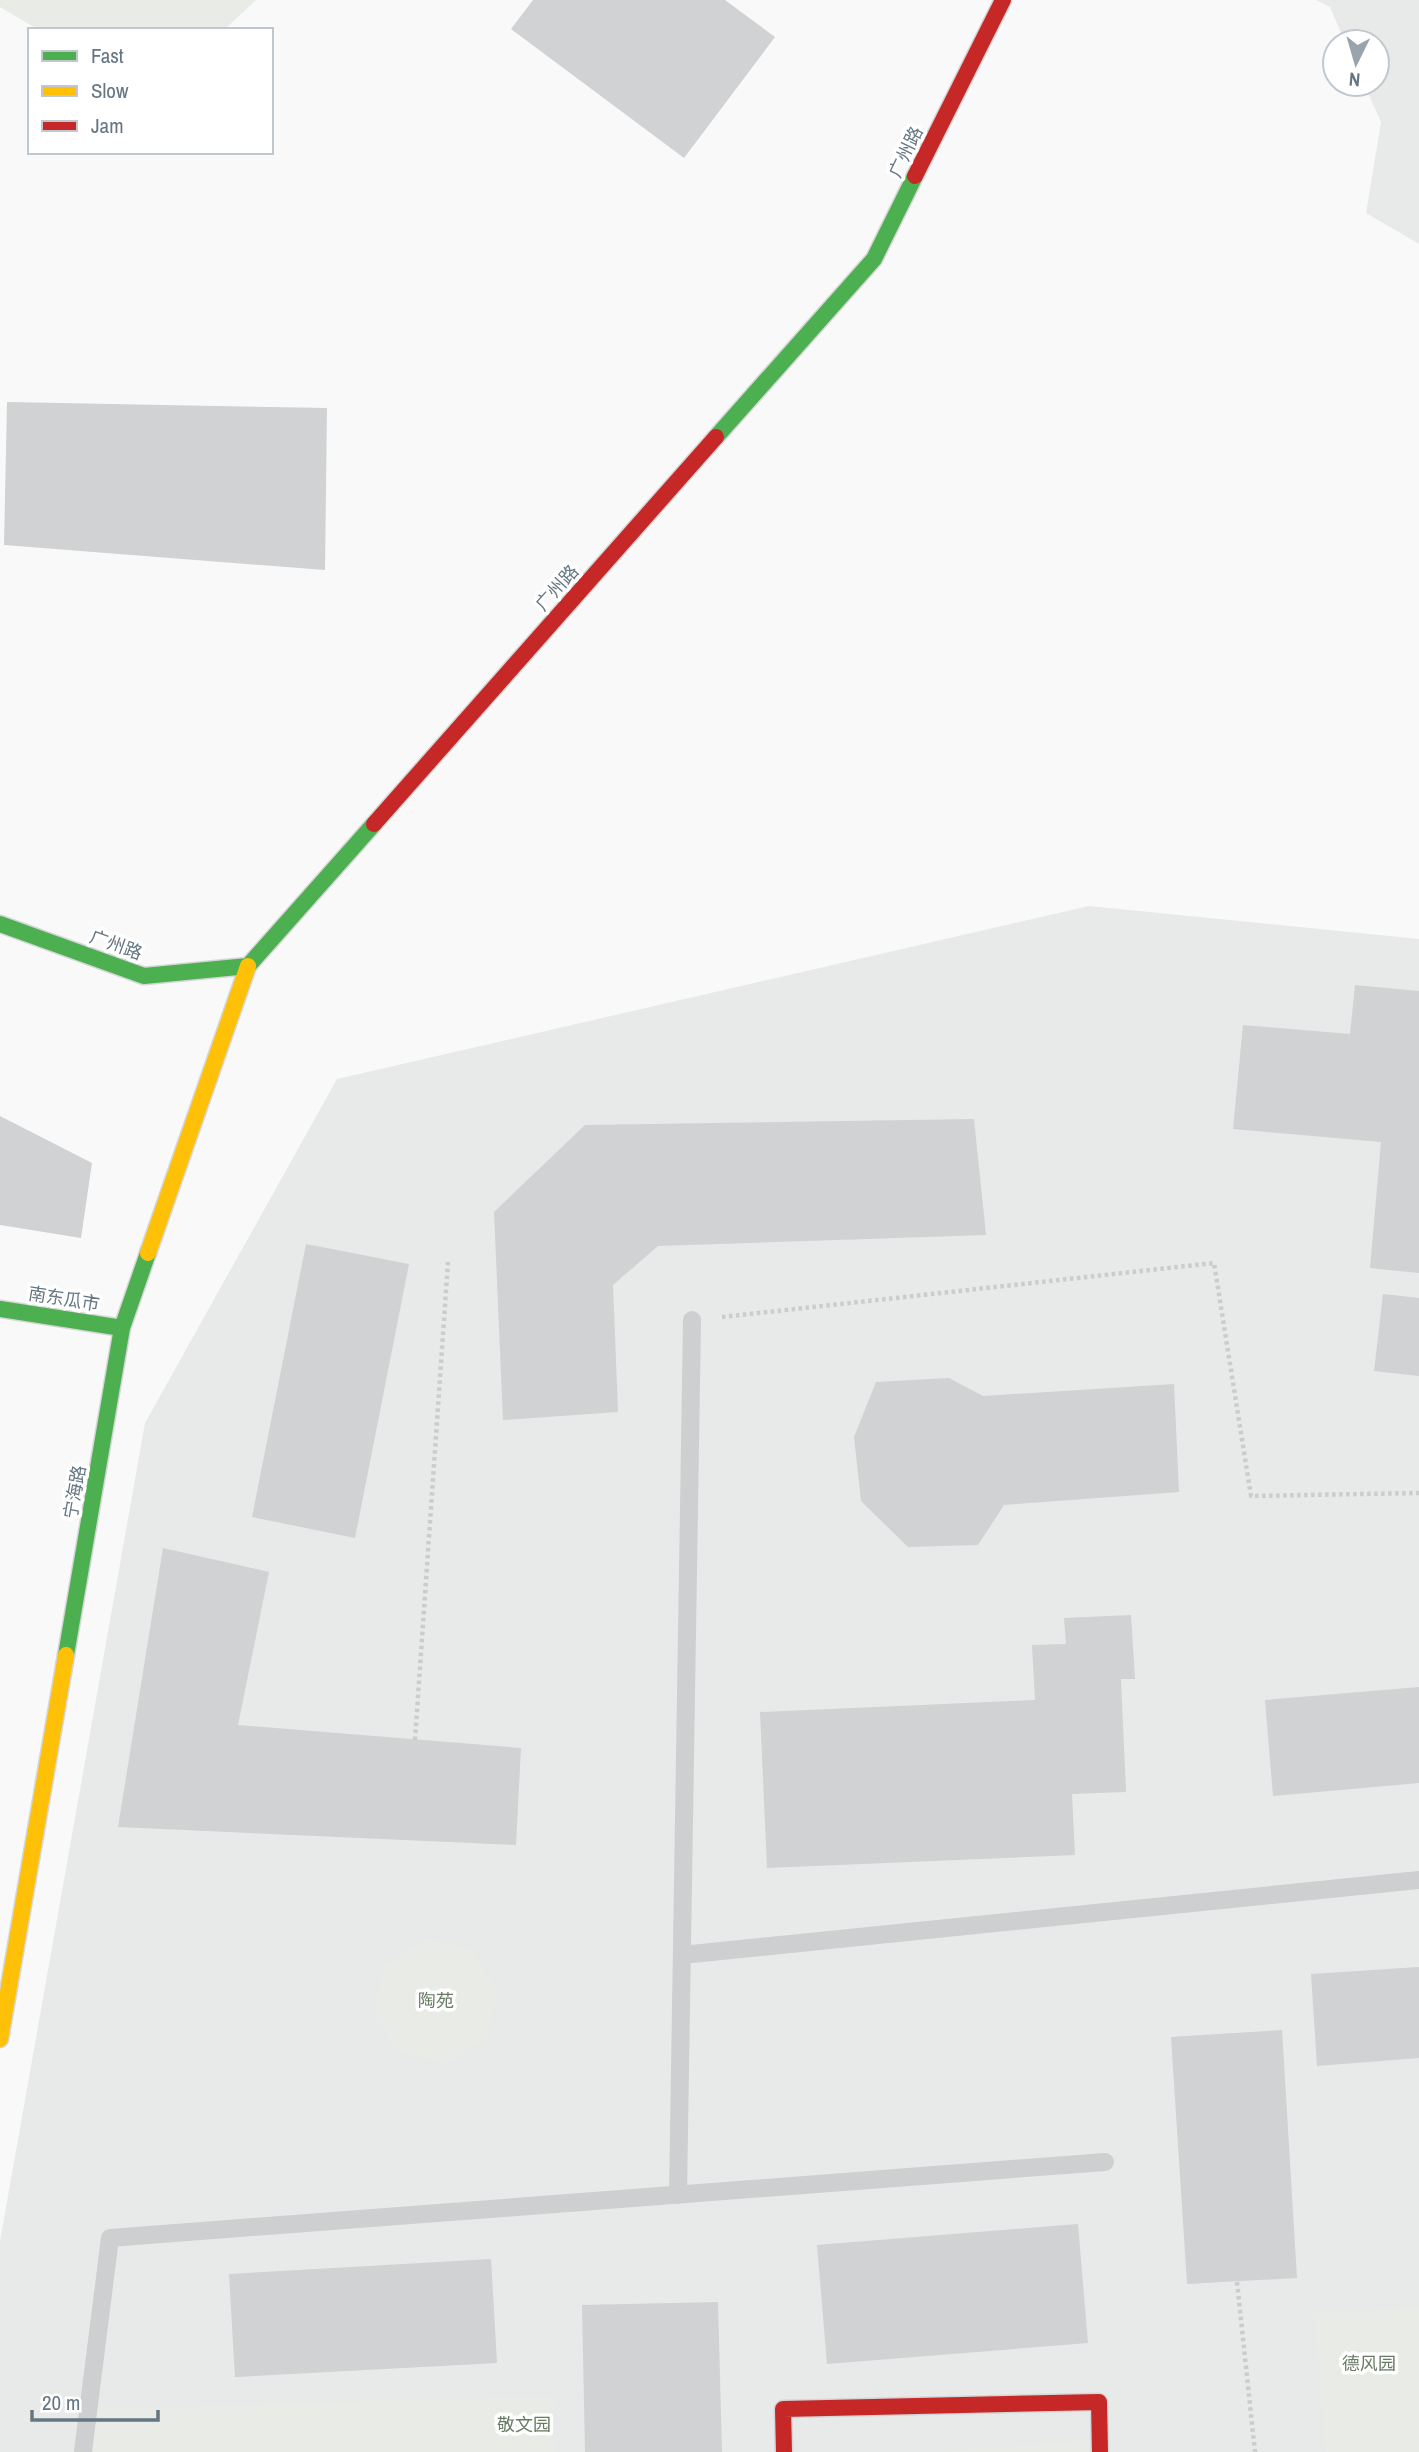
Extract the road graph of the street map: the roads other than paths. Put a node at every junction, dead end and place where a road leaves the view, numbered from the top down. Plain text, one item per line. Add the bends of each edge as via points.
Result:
1 (1003, 0) edge
2 (0, 924) edge
3 (248, 967) junction
4 (0, 1309) edge
5 (692, 1320) road end
6 (122, 1328) junction
7 (1419, 1880) edge
8 (682, 1955) junction
9 (0, 2039) edge
10 (1105, 2162) dead end
11 (678, 2195) junction
12 (83, 2452) edge
13 (784, 2452) edge
14 (1100, 2452) edge

1 - 3 street, 广州路 via 874,259
2 - 3 street, 广州路 via 144,976
3 - 6 street, 宁海路
4 - 6 street, 南东瓜市
5 - 8 lane
6 - 9 street, 宁海路
7 - 8 lane
8 - 11 lane
10 - 11 lane
11 - 12 lane via 110,2238
13 - 14 street via 783,2409 1099,2402

